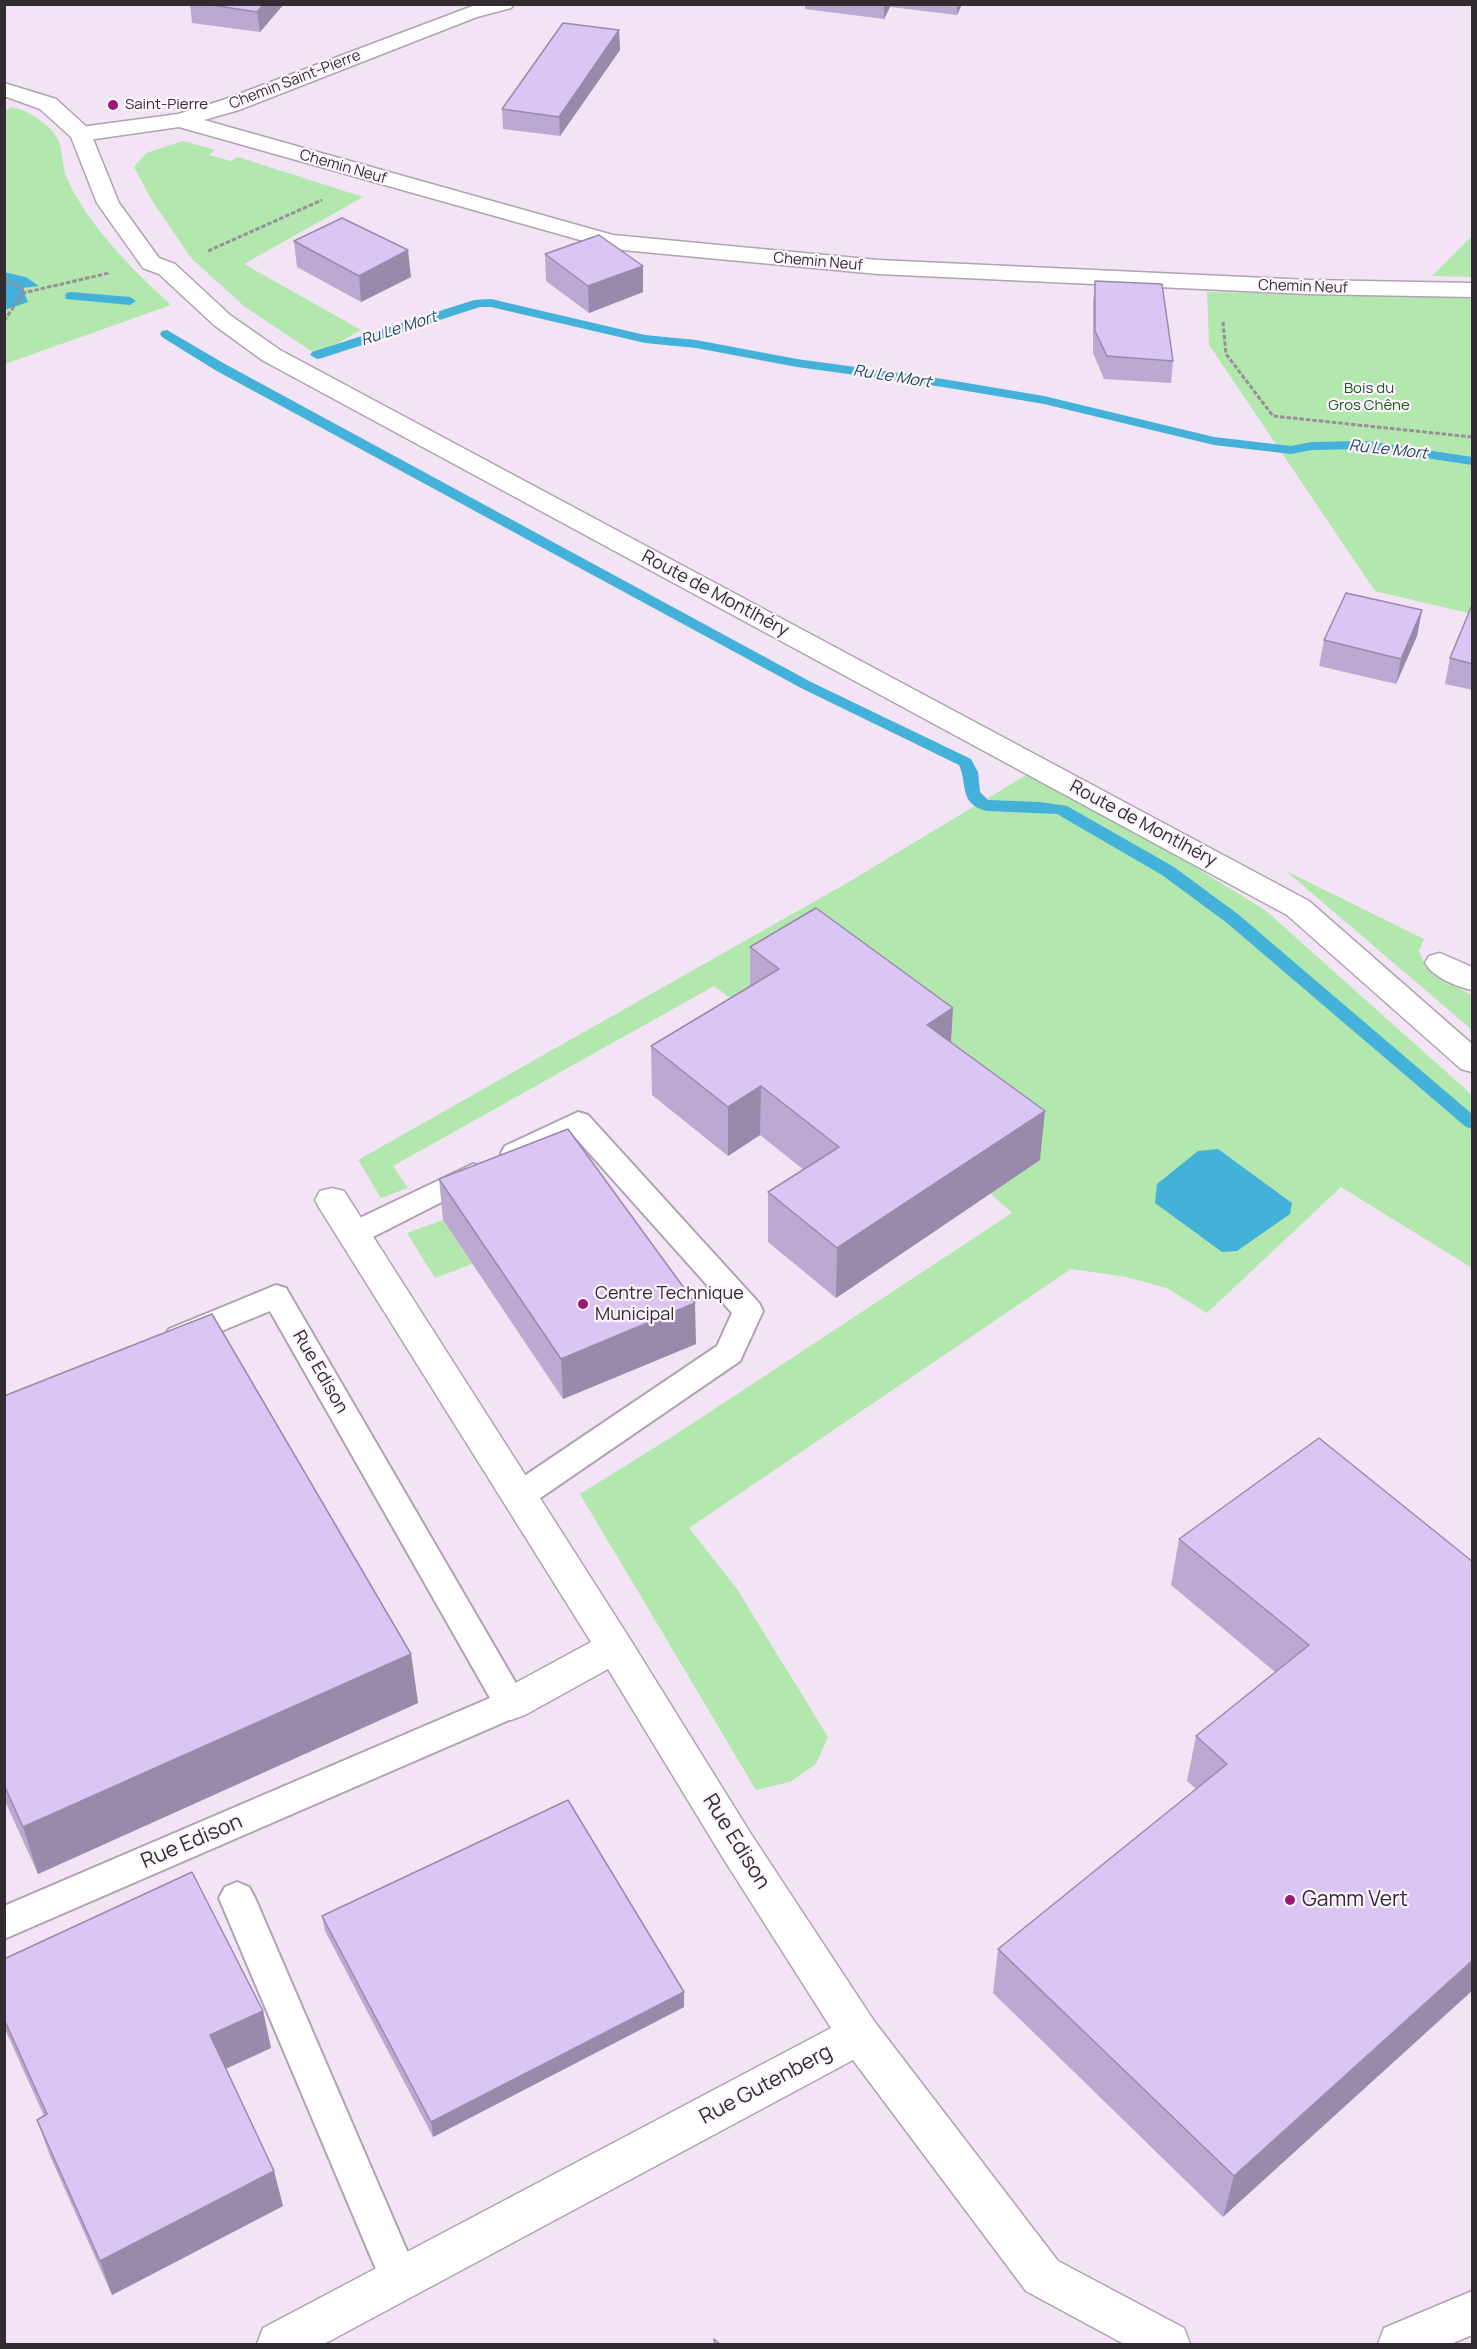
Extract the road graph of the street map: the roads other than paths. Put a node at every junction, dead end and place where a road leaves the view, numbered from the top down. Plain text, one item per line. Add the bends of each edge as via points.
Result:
1 (504, 4) edge
2 (4, 89) edge
3 (180, 120) junction
4 (81, 134) junction
5 (1473, 290) edge
6 (1440, 963) dead end
7 (1473, 980) edge
8 (1473, 1061) edge
9 (332, 1200) dead end
10 (353, 1234) junction
11 (157, 1347) edge
12 (519, 1496) junction
13 (615, 1647) junction
14 (511, 1704) junction
15 (237, 1898) dead end
16 (4, 1923) edge
17 (860, 2035) junction
18 (400, 2280) junction
19 (1473, 2313) edge
20 (279, 2344) edge
21 (1168, 2344) edge
22 (1400, 2344) edge

1 - 3 street, Chemin Saint-Pierre via 470,13 231,105
2 - 4 street, Route de Montlhéry via 48,104
3 - 4 street, Chemin Saint-Pierre
3 - 5 street, Chemin Neuf via 612,242 878,267 1373,290
4 - 8 street, Route de Montlhéry via 108,203 151,263 167,269 222,320 271,355 1298,908
6 - 7 street
9 - 10 street, Rue Edison
10 - 12 street, Rue Edison
10 - 12 lane via 578,1122 748,1311 729,1353
11 - 14 lane, Rue Edison via 276,1296
12 - 13 street, Rue Edison
13 - 14 street, Rue Edison
13 - 17 street, Rue Edison via 737,1846
14 - 16 lane, Rue Edison
15 - 18 lane
17 - 18 street, Rue Gutenberg
17 - 21 street via 1042,2276
18 - 20 street, Rue Gutenberg
19 - 22 street

